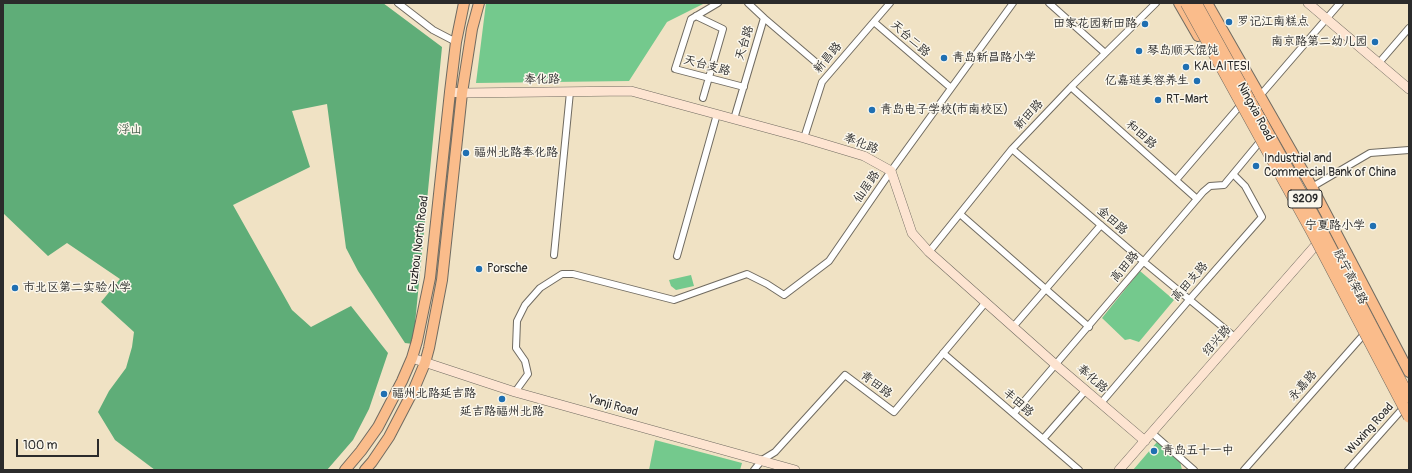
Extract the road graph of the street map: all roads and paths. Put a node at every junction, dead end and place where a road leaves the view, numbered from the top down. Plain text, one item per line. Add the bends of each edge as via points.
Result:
1 (398, 3) edge
2 (464, 3) edge
3 (479, 3) edge
4 (718, 3) edge
5 (748, 3) edge
6 (1013, 3) edge
7 (1049, 3) edge
8 (1156, 3) edge
9 (1179, 3) edge
10 (1186, 3) edge
11 (1196, 3) edge
12 (1207, 3) edge
13 (1308, 3) edge
14 (1340, 3) edge
15 (888, 4) edge
16 (696, 16) junction
17 (764, 18) junction
18 (1326, 19) junction
19 (874, 22) junction
20 (1409, 28) edge
21 (456, 42) junction
22 (1105, 53) junction
23 (1378, 64) junction
24 (819, 65) dead end
25 (709, 78) junction
26 (744, 87) junction
27 (1071, 87) junction
28 (951, 88) junction
29 (1409, 89) edge
30 (450, 92) junction
31 (570, 92) junction
32 (462, 93) junction
33 (1260, 96) junction
34 (703, 98) dead end
35 (1238, 108) junction
36 (717, 114) junction
37 (734, 119) junction
38 (804, 138) junction
39 (1258, 144) junction
40 (1012, 149) junction
41 (1409, 150) edge
42 (891, 171) junction
43 (1233, 174) junction
44 (1176, 180) junction
45 (1312, 187) junction
46 (1197, 199) junction
47 (960, 214) junction
48 (1101, 226) junction
49 (1332, 226) junction
50 (1315, 246) junction
51 (929, 252) junction
52 (554, 256) dead end
53 (677, 256) dead end
54 (1144, 262) junction
55 (1047, 288) junction
56 (1189, 300) junction
57 (986, 302) junction
58 (1379, 317) junction
59 (1014, 327) junction
60 (1089, 327) junction
61 (1361, 337) junction
62 (1236, 338) junction
63 (943, 353) junction
64 (412, 358) junction
65 (425, 363) junction
66 (1056, 365) junction
67 (1409, 372) edge
68 (1086, 390) junction
69 (516, 392) junction
70 (1409, 397) edge
71 (1409, 402) edge
72 (1101, 403) junction
73 (1014, 413) junction
74 (1405, 414) edge
75 (1409, 425) edge
76 (1152, 433) junction
77 (1043, 439) junction
78 (1145, 441) junction
79 (762, 460) junction
80 (345, 470) edge
81 (365, 470) edge
82 (754, 470) edge
83 (795, 470) edge
84 (1079, 470) edge
85 (1119, 470) edge
86 (1194, 470) edge
87 (1244, 470) edge
88 (1348, 470) edge

1 - 21 street via 432,30
2 - 21 main road, Fuzhou North Road
3 - 32 main road via 472,29
4 - 16 street, 天台支路
5 - 17 street, 天台路
6 - 28 street, 仙居路
7 - 22 street
8 - 22 street, 新田路
9 - 35 main road, Ningxia Road
10 - 74 highway, 胶宁高架路 / S209, bridge via 1312,232
11 - 70 highway, 胶宁高架路 / S209, bridge via 1320,227
12 - 33 main road, Ningxia Road
13 - 18 street
14 - 18 street
15 - 19 street, 新昌路
16 - 25 street via 723,29
16 - 25 street, 天台支路 via 691,19 675,69
17 - 24 street
17 - 26 street, 天台路
18 - 23 street
18 - 33 street
19 - 28 street, 天台二路
19 - 38 street, 新昌路 via 822,82
20 - 23 street
21 - 30 main road, Fuzhou North Road
22 - 27 street, 新田路
23 - 29 street
25 - 26 street, 天台支路
25 - 34 street
26 - 37 street, 天台路
27 - 40 street, 新田路
27 - 44 street, 和田路
28 - 42 street, 仙居路
30 - 32 street, 奉化路
30 - 64 main road, Fuzhou North Road via 430,278
31 - 32 street, 奉化路
31 - 36 street, 奉化路 via 631,91
31 - 52 street
32 - 65 main road via 442,280
33 - 35 street
33 - 45 main road, Ningxia Road
35 - 39 main road, Ningxia Road
35 - 44 street
36 - 37 street, 奉化路
36 - 53 street
37 - 38 street, 奉化路
38 - 42 street, 奉化路 via 864,156
39 - 43 street, 高田路
39 - 50 main road, Ningxia Road
40 - 47 street, 新田路
40 - 48 street, 金田路
41 - 45 street via 1370,153
42 - 51 street, 奉化路 via 912,233
42 - 69 street, 仙居路 via 829,261 784,295 747,274 674,300 573,274 562,274 540,288 525,305 517,321 516,348 525,361 528,374
43 - 46 street, 高田路 via 1224,185 1210,186
43 - 56 street, 高田支路 via 1245,186 1262,217
44 - 46 street, 和田路
45 - 49 main road, Ningxia Road
46 - 54 street, 高田路
47 - 51 street, 新田路
47 - 55 street
48 - 54 street, 金田路
48 - 55 street
49 - 50 street, 绍兴路
49 - 58 main road, Ningxia Road
50 - 61 main road, Ningxia Road
50 - 62 street, 绍兴路
51 - 57 street, 奉化路
54 - 56 street, 金田路
54 - 60 street, 高田路
55 - 59 street
55 - 60 street
56 - 62 street, 金田路
56 - 72 street, 高田支路
57 - 59 street, 奉化路
57 - 63 street, 青田路
58 - 61 street, 永嘉路
58 - 67 main road, Ningxia Road
59 - 66 street, 奉化路
60 - 66 street, 高田路
61 - 74 main road, Ningxia Road
61 - 87 street, 永嘉路
62 - 76 street, 绍兴路
63 - 73 street, 丰田路
63 - 79 street, 青田路 via 894,412 845,375 775,452
64 - 65 street, Yanji Road
64 - 80 main road, Fuzhou North Road via 378,427
65 - 69 street, Yanji Road
65 - 81 main road via 389,437
66 - 68 street, 奉化路
66 - 73 street, 高田路
68 - 72 street, 奉化路
68 - 77 street
69 - 79 street, Yanji Road
71 - 74 street, Wuxing Road
72 - 78 street, 奉化路
73 - 77 street, 丰田路
74 - 75 main road, Ningxia Road
74 - 88 street, Wuxing Road
76 - 78 street, 绍兴路
76 - 86 street
77 - 84 street, 丰田路
78 - 85 street, 绍兴路
79 - 82 street
79 - 83 street, Yanji Road

